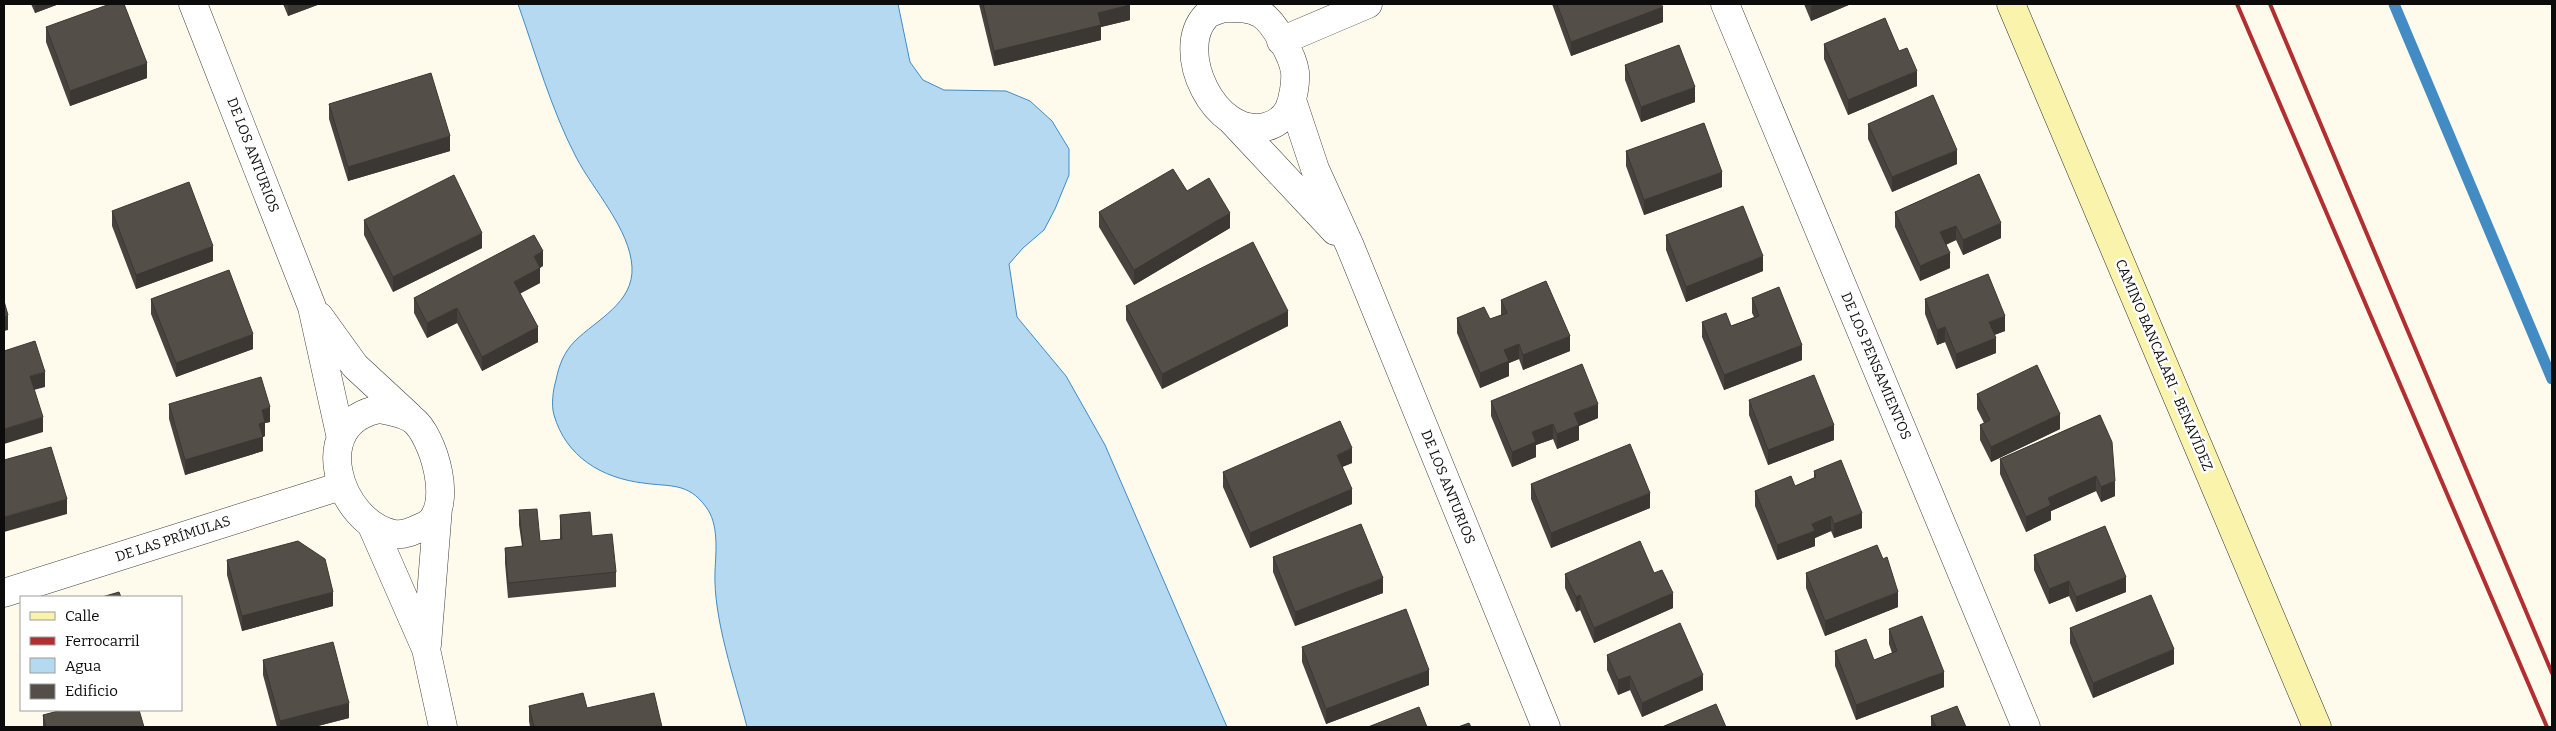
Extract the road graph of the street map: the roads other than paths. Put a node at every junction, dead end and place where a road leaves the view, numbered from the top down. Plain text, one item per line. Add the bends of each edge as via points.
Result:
1 (193, 4) edge
2 (1192, 4) edge
3 (1368, 4) edge
4 (1725, 4) edge
5 (2011, 4) edge
6 (1247, 6) edge
7 (1281, 41) junction
8 (1194, 52) junction
9 (1292, 100) junction
10 (1232, 121) junction
11 (1350, 246) junction
12 (312, 307) junction
13 (413, 420) junction
14 (340, 434) junction
15 (342, 486) junction
16 (438, 508) junction
17 (372, 526) junction
18 (4, 593) edge
19 (426, 649) junction
20 (444, 727) edge
21 (1546, 727) edge
22 (2026, 727) edge
23 (2317, 727) edge

1 - 12 street, DE LOS ANTURIOS
2 - 8 street
3 - 7 street
4 - 22 street, DE LOS PENSAMIENTOS
5 - 23 main road, CAMINO BANCALARI - BENAVÍDEZ
6 - 7 street via 1262,15
6 - 8 street via 1224,8 1207,14 1197,30
7 - 9 street via 1290,54 1295,73
8 - 10 street via 1203,86 1218,110
9 - 10 street via 1288,111 1272,126 1258,129
9 - 11 street, DE LOS ANTURIOS via 1315,169
10 - 11 street
11 - 21 street, DE LOS ANTURIOS
12 - 13 street via 355,366
12 - 14 street
13 - 14 street via 380,409 352,419
13 - 16 street via 434,452 440,480
14 - 15 street via 338,454
15 - 17 street via 355,508
15 - 18 street, DE LAS PRÍMULAS
16 - 17 street via 430,523 412,532 395,534
16 - 19 street
17 - 19 street
19 - 20 street

